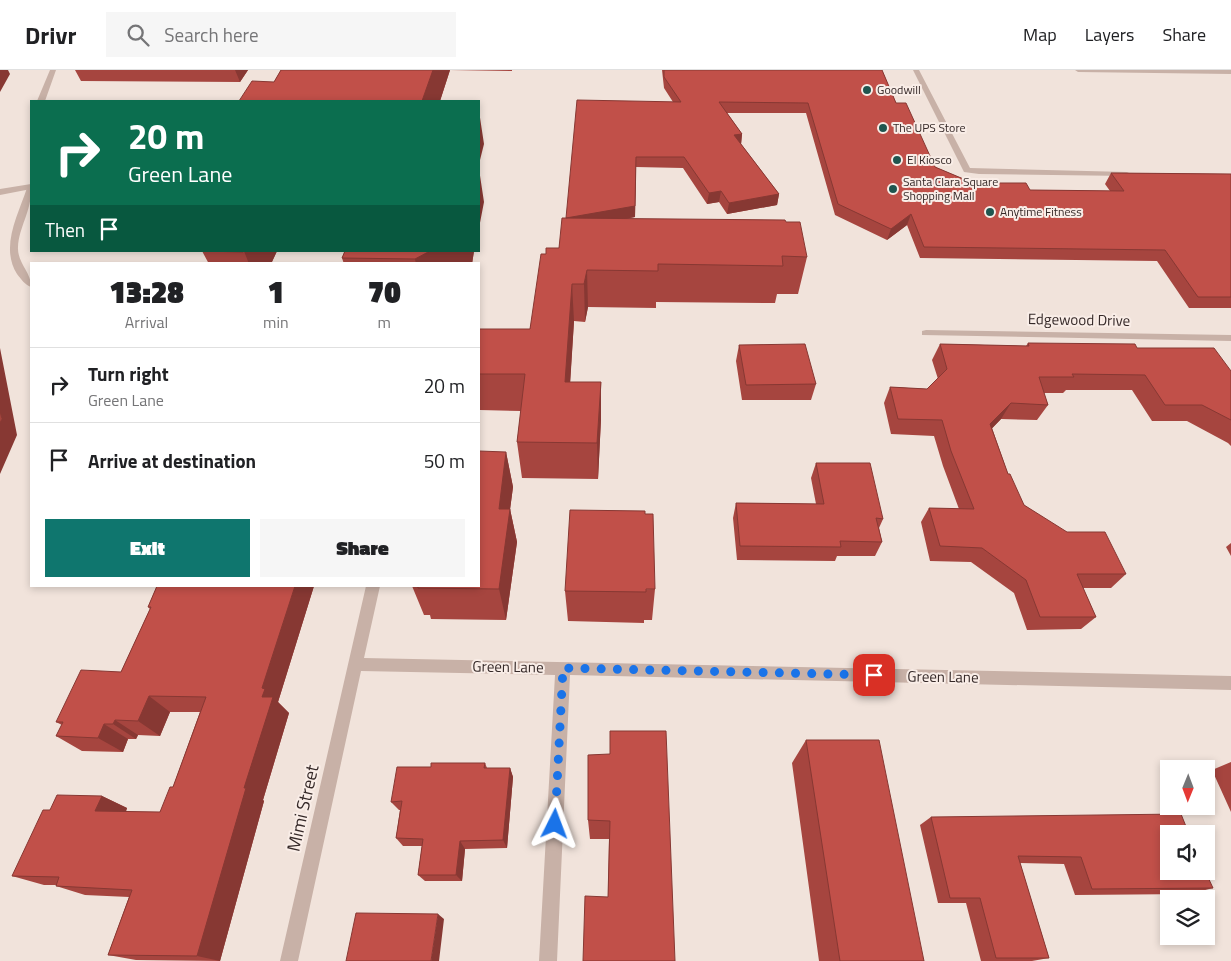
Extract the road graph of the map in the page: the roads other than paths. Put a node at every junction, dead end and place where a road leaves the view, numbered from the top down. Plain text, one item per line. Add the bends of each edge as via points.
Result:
1 (53, 70) edge
2 (916, 70) edge
3 (1078, 70) edge
4 (1122, 70) edge
5 (1231, 72) edge
6 (41, 100) edge
7 (1133, 174) edge
8 (30, 188) edge
9 (30, 191) edge
10 (0, 192) edge
11 (30, 283) edge
12 (926, 332) dead end
13 (1231, 338) edge
14 (373, 587) edge
15 (356, 664) junction
16 (563, 668) junction
17 (1231, 683) edge
18 (289, 961) edge
19 (548, 961) edge

1 - 6 street
2 - 7 street via 967,170
3 - 4 street
4 - 5 street
8 - 10 street
9 - 11 street via 13,246 19,271
12 - 13 street, Edgewood Drive
14 - 15 street, Mimi Street
15 - 16 street, Green Lane
15 - 18 street, Mimi Street
16 - 17 street, Green Lane
16 - 19 street

